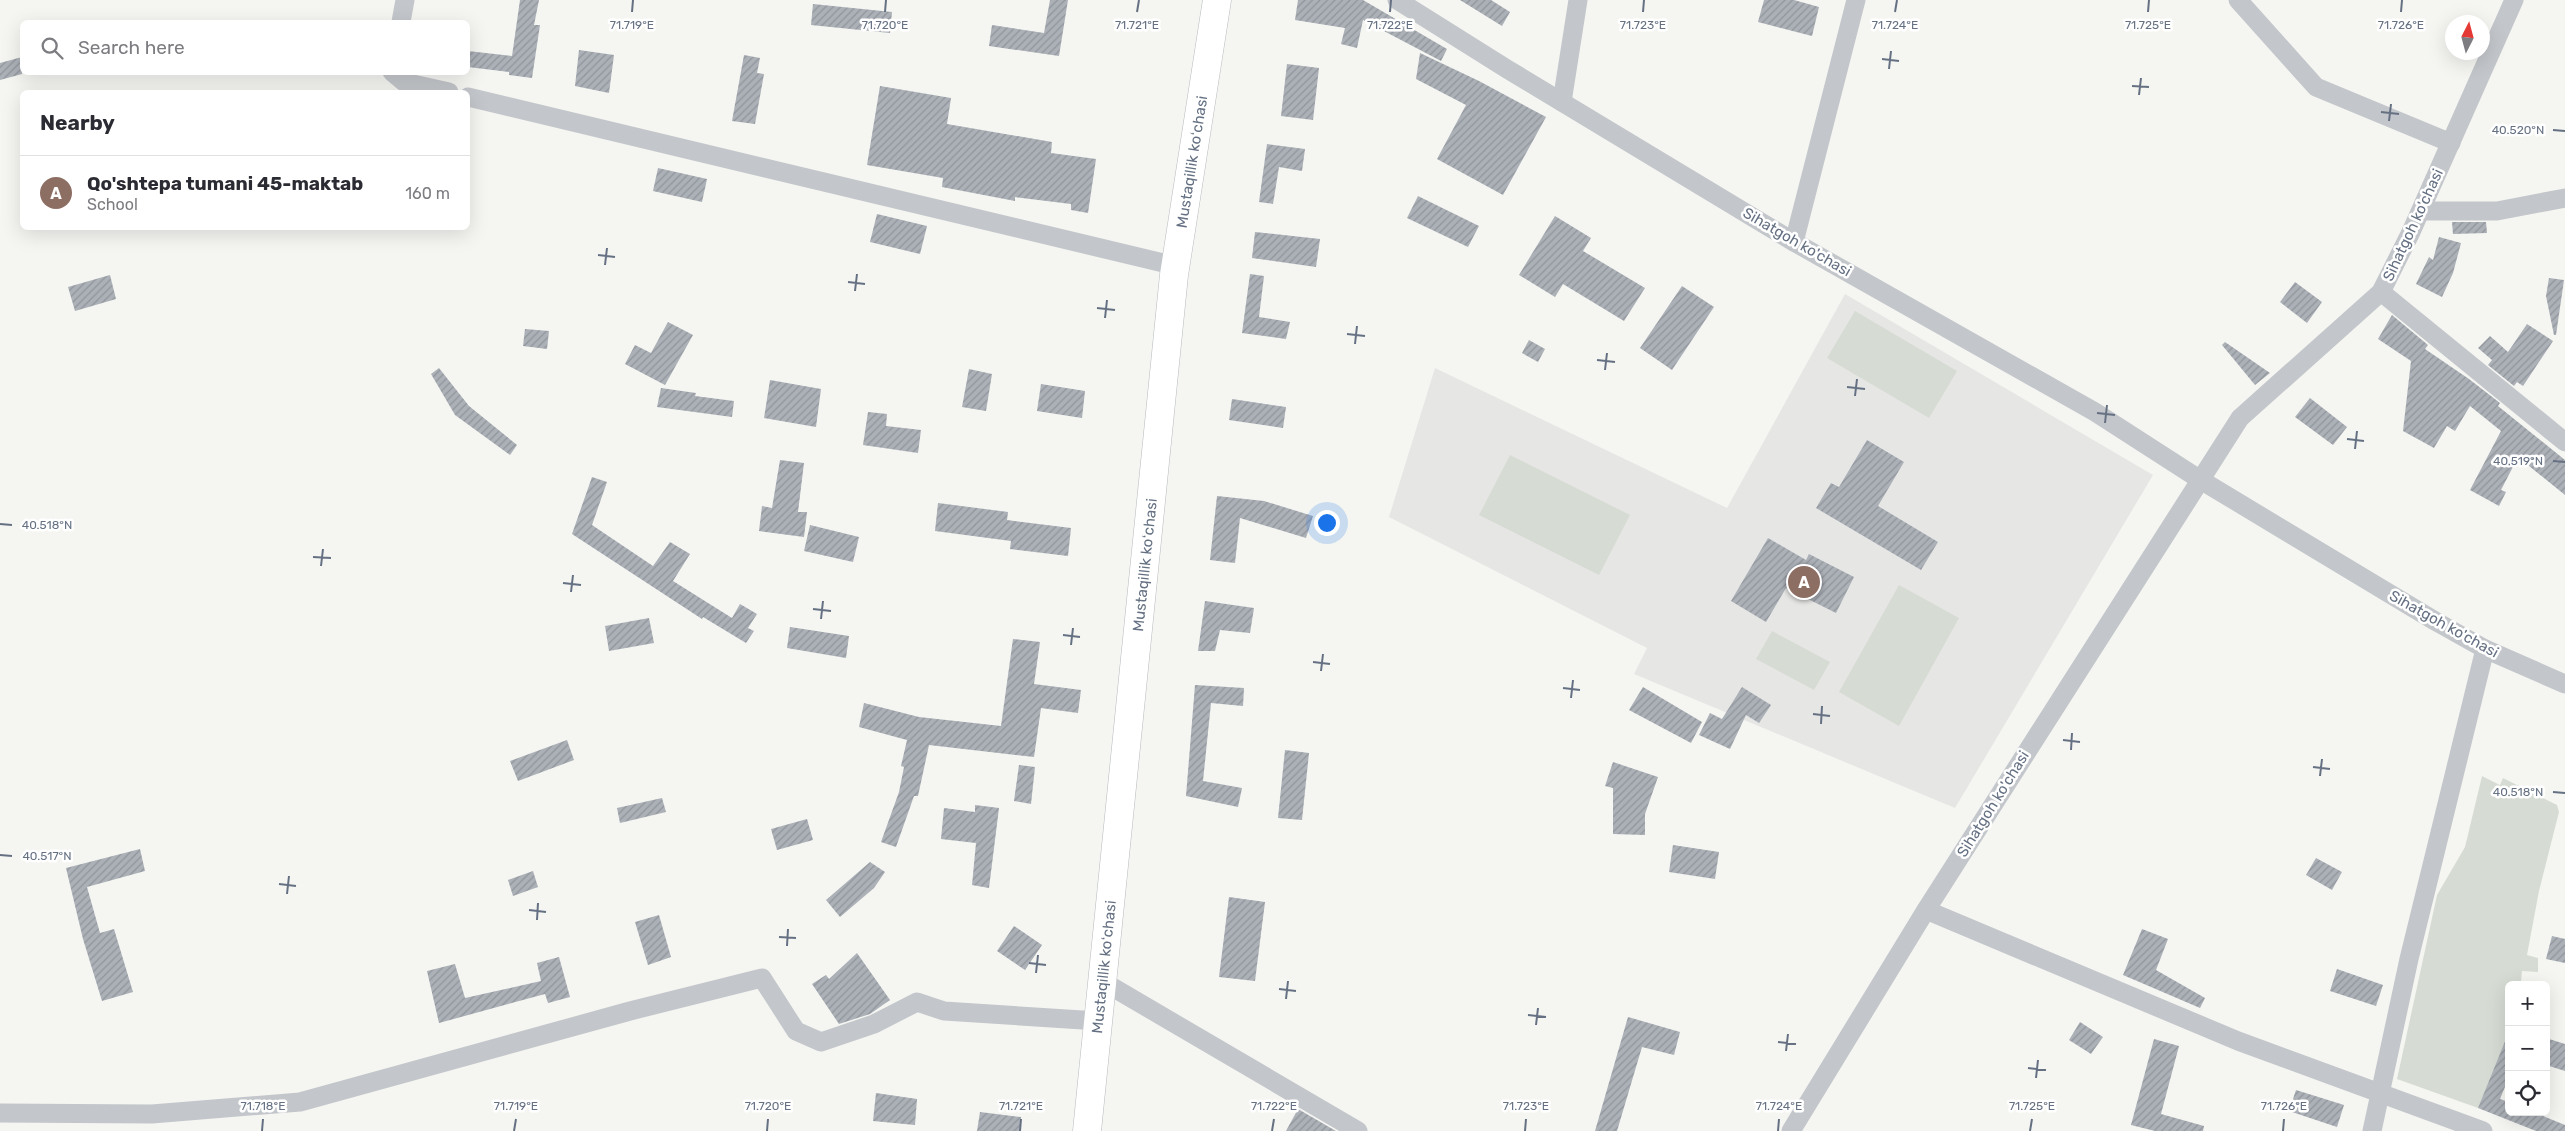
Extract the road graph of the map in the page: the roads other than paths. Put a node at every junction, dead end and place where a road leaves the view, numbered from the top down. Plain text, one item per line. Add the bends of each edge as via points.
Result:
1 (405, 0) edge
2 (1218, 0) edge
3 (1397, 0) edge
4 (1578, 0) edge
5 (1856, 0) edge
6 (2238, 0) edge
7 (2514, 0) edge
8 (401, 20) edge
9 (396, 75) edge
10 (440, 90) edge
11 (470, 97) edge
12 (1562, 102) junction
13 (2451, 143) junction
14 (2565, 198) edge
15 (2421, 211) junction
16 (1794, 242) junction
17 (1176, 266) junction
18 (2381, 292) junction
19 (2565, 442) edge
20 (2199, 479) junction
21 (2485, 649) junction
22 (2565, 684) edge
23 (1926, 910) junction
24 (1102, 980) junction
25 (1098, 1021) junction
26 (2381, 1093) junction
27 (0, 1113) edge
28 (1087, 1131) edge
29 (1358, 1131) edge
30 (1791, 1131) edge
31 (2372, 1131) edge
32 (2484, 1131) edge

1 - 8 street
2 - 17 main road, Mustaqillik koʻchasi
3 - 12 street, Sihatgoh ko'chasi
4 - 12 street
5 - 16 street
6 - 13 street via 2316,87
7 - 13 street, Sihatgoh ko'chasi
9 - 10 street via 404,82
11 - 17 street
12 - 16 street, Sihatgoh ko'chasi
13 - 15 street, Sihatgoh ko'chasi
14 - 15 street via 2497,211
15 - 18 street, Sihatgoh ko'chasi
16 - 20 street, Sihatgoh ko'chasi via 2095,412
17 - 24 main road, Mustaqillik koʻchasi
18 - 19 street
18 - 20 street, Sihatgoh ko'chasi via 2240,418
20 - 21 street, Sihatgoh ko'chasi
20 - 23 street, Sihatgoh ko'chasi
21 - 22 street, Sihatgoh ko'chasi
21 - 26 street via 2409,959
23 - 26 street via 2238,1041
23 - 30 street, Sihatgoh ko'chasi
24 - 25 main road, Mustaqillik koʻchasi
24 - 29 street
25 - 27 street via 944,1011 917,1002 874,1024 821,1042 796,1032 762,978 620,1013 300,1102 152,1114
25 - 28 main road, Mustaqillik koʻchasi
26 - 31 street
26 - 32 street

